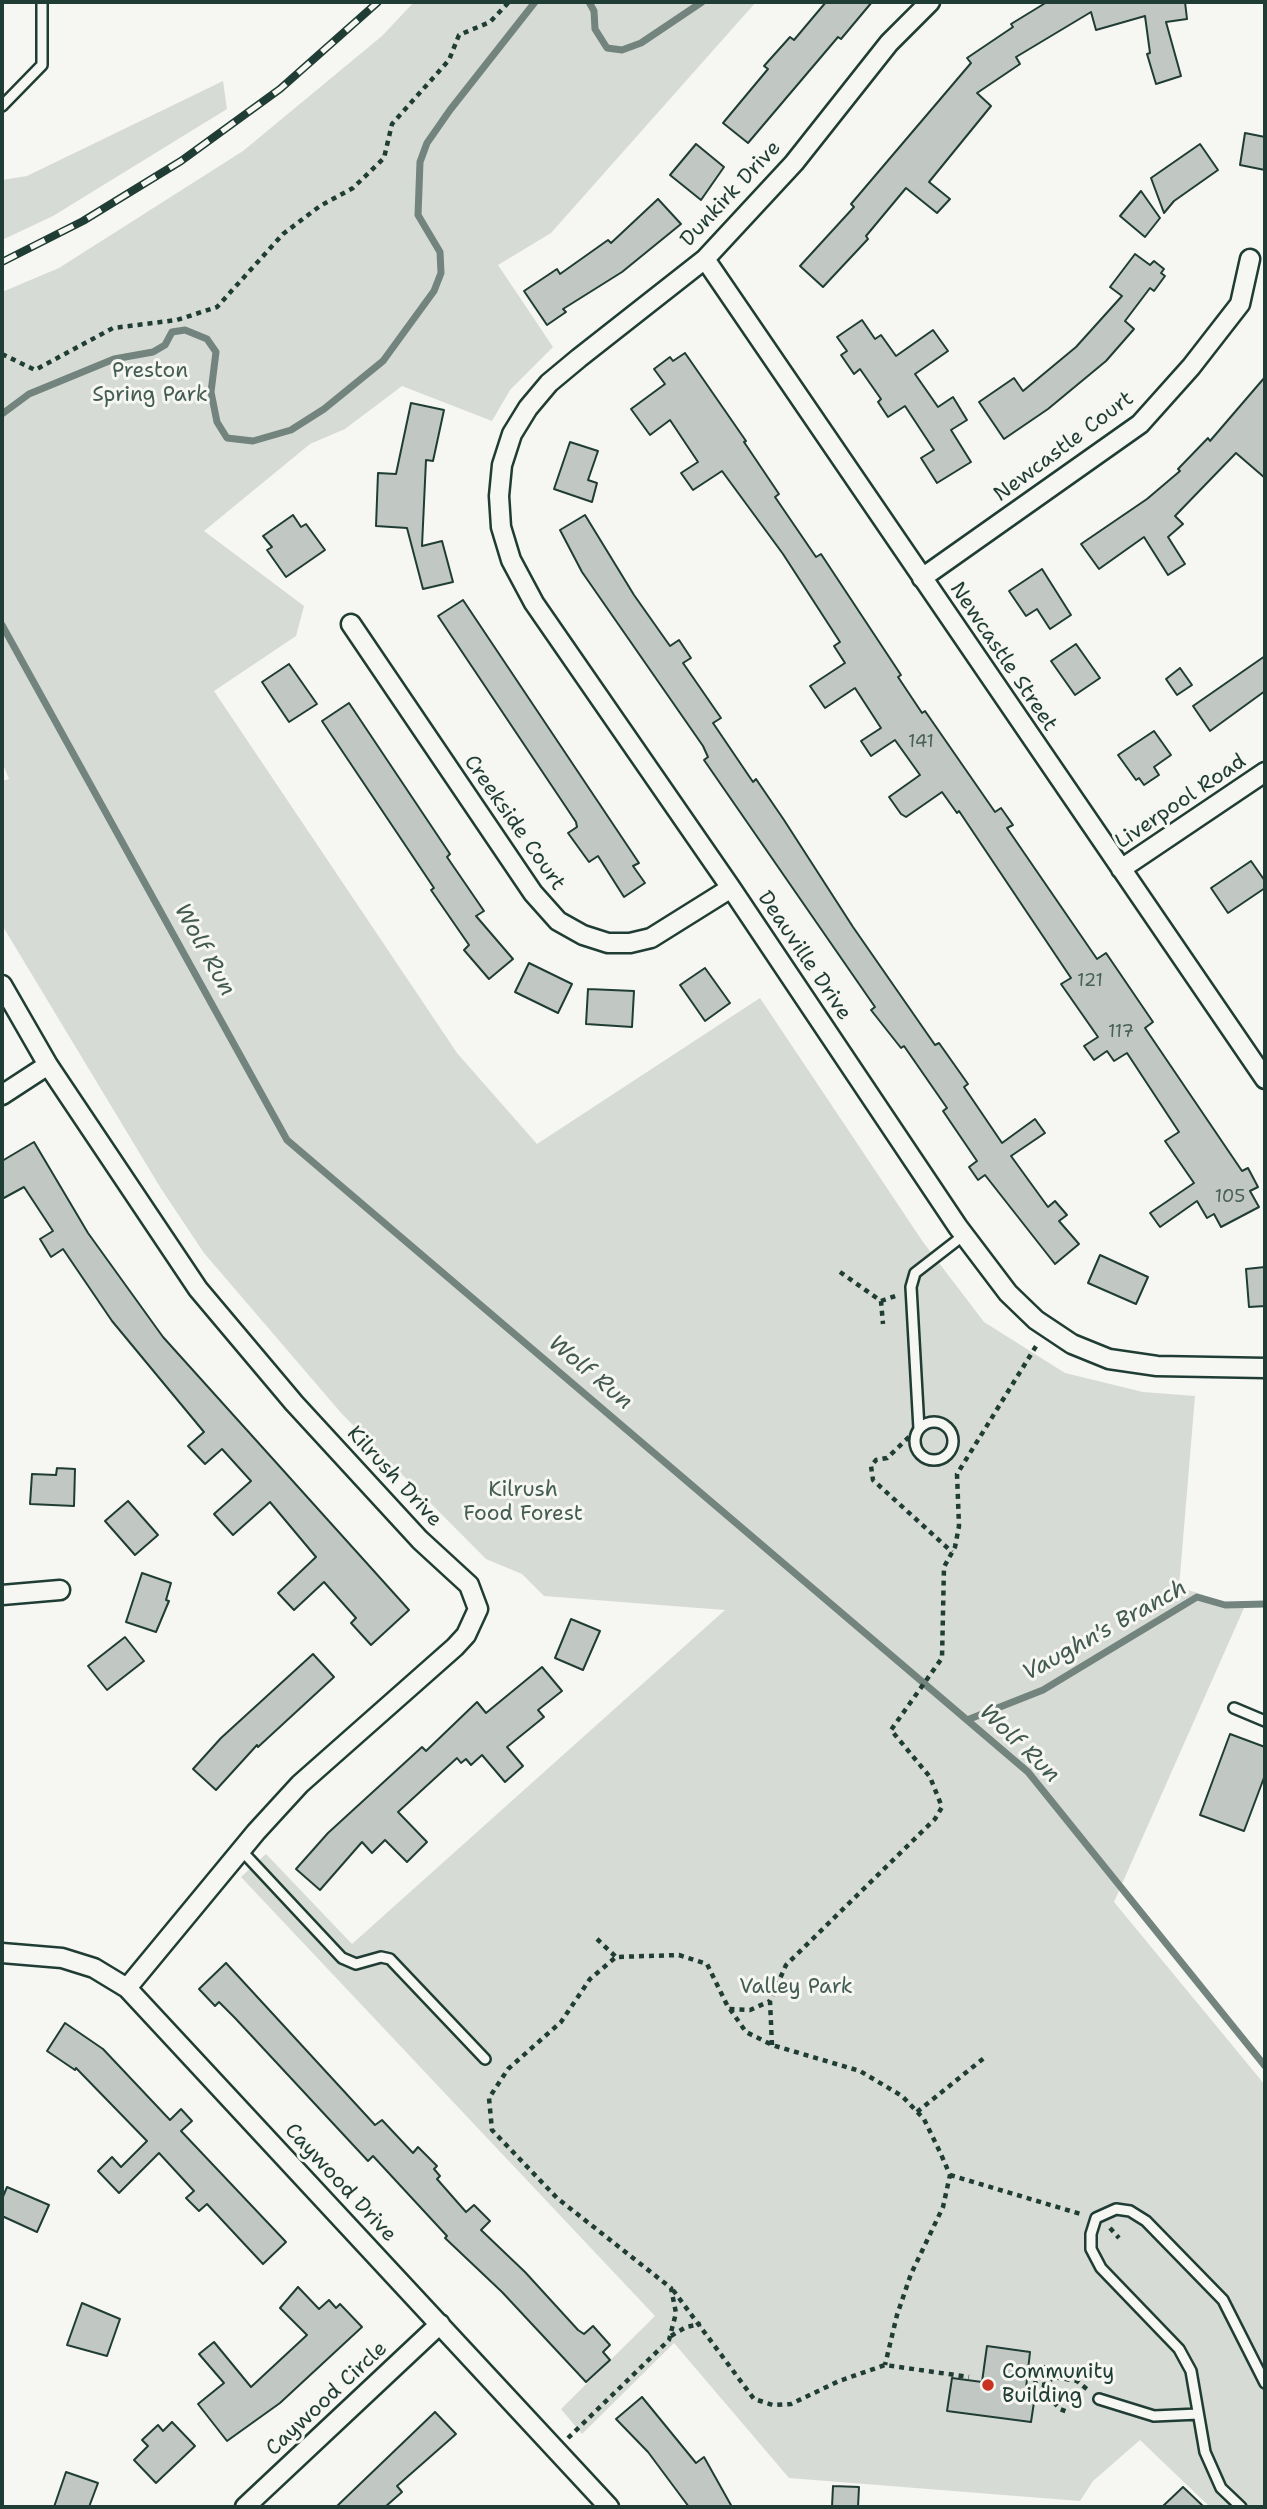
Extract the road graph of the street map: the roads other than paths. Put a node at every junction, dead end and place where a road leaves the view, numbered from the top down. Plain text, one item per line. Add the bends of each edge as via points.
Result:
1 (41, 2) edge
2 (930, 2) edge
3 (2, 106) edge
4 (705, 259) junction
5 (1250, 259) dead end
6 (541, 393) joint
7 (922, 578) junction
8 (351, 624) dead end
9 (1265, 772) edge
10 (1121, 869) junction
11 (731, 888) junction
12 (2, 985) edge
13 (48, 1065) junction
14 (1265, 1079) edge
15 (2, 1096) edge
16 (964, 1235) junction
17 (1265, 1368) edge
18 (919, 1429) junction
19 (60, 1590) dead end
20 (2, 1595) edge
21 (1234, 1708) dead end
22 (1265, 1721) edge
23 (241, 1850) junction
24 (2, 1953) edge
25 (127, 1988) junction
26 (485, 2059) dead end
27 (440, 2324) junction
28 (1265, 2383) edge
29 (1099, 2399) road end
30 (1198, 2414) junction
31 (245, 2507) edge
32 (610, 2507) edge
33 (1241, 2507) edge

1 - 3 lane via 42,65
2 - 4 street, Dunkirk Drive via 889,43 794,163
4 - 6 street, Dunkirk Drive
4 - 7 street, Newcastle Street
5 - 7 street, Newcastle Court via 1240,304 1140,424
6 - 11 street, Deauville Drive via 512,434 502,465 501,527 511,560 534,603
7 - 10 street, Newcastle Street
8 - 11 street, Creekside Court via 533,893 558,921 608,943 630,943 651,937
9 - 10 street, Liverpool Road
10 - 14 street, Newcastle Street
11 - 16 street, Deauville Drive
12 - 13 street, Kilrush Drive
13 - 15 street
13 - 23 street, Kilrush Drive via 198,1289 294,1403 475,1596 477,1616 455,1647 300,1784
16 - 17 street, Deauville Drive via 1008,1293 1072,1344 1109,1359 1157,1366
16 - 18 lane via 915,1273 911,1287
18 - 18 lane via 916,1448 925,1458 938,1460 949,1453 953,1435 946,1426 929,1422
19 - 20 street
21 - 22 lane
23 - 25 street, Kilrush Drive
23 - 26 lane via 342,1958 356,1964 390,1959
24 - 25 street, Caywood Drive via 62,1958 94,1968
25 - 27 street, Caywood Drive
27 - 31 street, Caywood Circle
27 - 32 street, Caywood Drive
28 - 30 lane via 1223,2300 1146,2221 1116,2209 1096,2218 1091,2249 1101,2267 1179,2349 1191,2371
29 - 30 lane via 1154,2416
30 - 33 lane via 1213,2471 1221,2488

